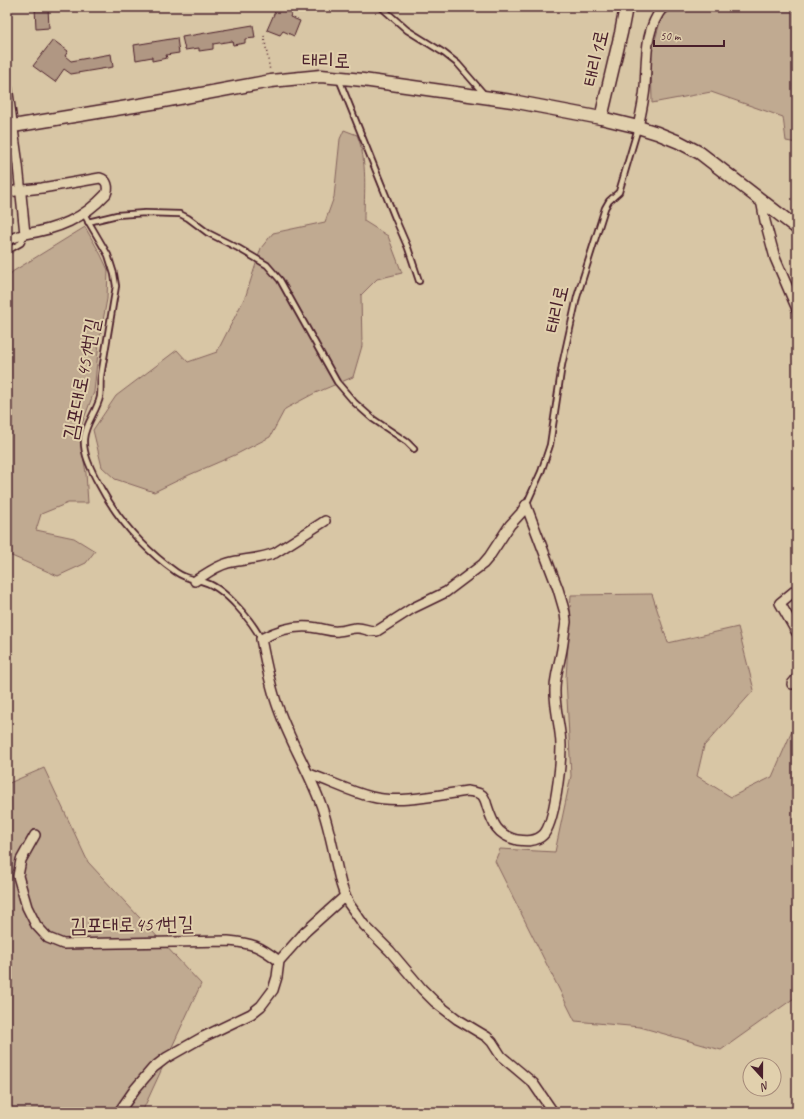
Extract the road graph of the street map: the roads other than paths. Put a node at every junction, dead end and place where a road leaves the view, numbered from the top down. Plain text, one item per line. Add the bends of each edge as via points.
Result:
1 (381, 7) edge
2 (626, 7) edge
3 (661, 9) edge
4 (339, 77) junction
5 (7, 86) edge
6 (486, 97) junction
7 (601, 118) junction
8 (10, 126) edge
9 (638, 127) junction
10 (21, 191) junction
11 (7, 192) edge
12 (761, 200) junction
13 (86, 218) junction
14 (797, 228) edge
15 (25, 234) junction
16 (7, 240) edge
17 (7, 251) edge
18 (419, 281) dead end
19 (797, 309) edge
20 (414, 450) dead end
21 (526, 505) junction
22 (325, 521) dead end
23 (195, 580) junction
24 (797, 589) edge
25 (797, 633) edge
26 (261, 639) junction
27 (308, 774) junction
28 (36, 835) dead end
29 (345, 896) junction
30 (278, 961) junction
31 (119, 1112) edge
32 (553, 1112) edge

1 - 6 lane via 407,30 458,64
2 - 7 street, 태리1로
3 - 9 street via 651,27 647,43 644,96
4 - 6 street, 태리로
4 - 8 street, 태리로 via 320,76 271,81
4 - 18 lane
5 - 8 street
6 - 7 street, 태리로
7 - 9 street, 태리로
8 - 10 street
9 - 12 street, 태리로 via 679,142 700,153
9 - 21 lane, 태리로 via 619,192 605,208 580,287 562,365 550,446
10 - 11 street
10 - 13 street via 95,178 103,179 108,185 106,194
10 - 15 street
12 - 14 street, 태리로
12 - 19 street via 775,258
13 - 15 street via 56,228
13 - 20 lane via 145,213 180,214 208,233 267,265 280,280 337,382 373,419 407,442
13 - 23 lane, 김포대로451번길 via 108,255 116,286 100,398 84,439 87,458 113,509 139,540 178,573
15 - 16 street
15 - 17 lane via 21,243
21 - 26 street via 483,564 446,592 413,608 377,631 370,632 355,627 338,632 296,626
21 - 27 street via 558,589 566,622 554,686 561,745 560,769 552,817 544,834 530,841 502,834 492,822 485,800 476,792 382,799
22 - 23 street via 275,553 219,566
23 - 26 lane, 김포대로451번길 via 209,584 222,592 249,620
24 - 25 street via 780,603
26 - 27 street, 김포대로451번길 via 275,700
27 - 29 street, 김포대로451번길 via 324,814
28 - 30 street, 김포대로451번길 via 21,860 18,876 27,907 36,925 48,938 63,944 228,941 264,949
29 - 30 street via 305,932
29 - 32 street, 김포대로451번길 via 364,925 390,950 422,989 452,1015 487,1037 501,1056 533,1084
30 - 31 street via 273,990 261,1006 251,1014 166,1058 153,1068

